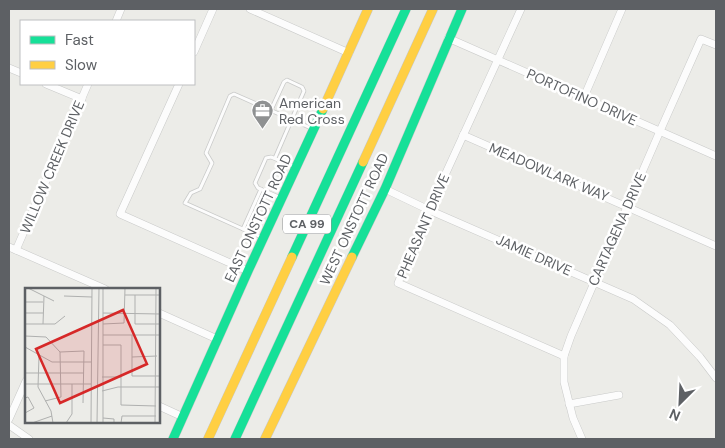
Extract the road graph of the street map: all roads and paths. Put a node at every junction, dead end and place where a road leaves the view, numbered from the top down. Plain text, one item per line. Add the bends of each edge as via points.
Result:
1 (214, 9) edge
2 (250, 9) edge
3 (368, 9) edge
4 (406, 9) edge
5 (433, 9) edge
6 (462, 9) edge
7 (521, 9) edge
8 (622, 9) edge
9 (448, 38) junction
10 (716, 45) edge
11 (195, 50) edge
12 (349, 53) junction
13 (498, 60) junction
14 (48, 85) edge
15 (88, 85) edge
16 (179, 85) edge
17 (584, 97) junction
18 (82, 99) junction
19 (271, 110) junction
20 (292, 119) junction
21 (314, 129) junction
22 (660, 131) junction
23 (463, 135) junction
24 (716, 156) edge
25 (275, 158) junction
26 (296, 168) junction
27 (261, 189) junction
28 (385, 189) junction
29 (282, 198) junction
30 (628, 206) junction
31 (429, 210) junction
32 (243, 229) junction
33 (263, 238) junction
34 (9, 246) edge
35 (716, 246) edge
36 (16, 250) junction
37 (248, 270) junction
38 (594, 282) junction
39 (103, 288) edge
40 (160, 313) edge
41 (218, 339) junction
42 (564, 356) junction
43 (716, 378) edge
44 (25, 383) edge
45 (619, 395) dead end
46 (568, 404) junction
47 (160, 406) edge
48 (183, 417) junction
49 (9, 419) edge
50 (9, 425) edge
51 (29, 439) edge
52 (173, 439) edge
53 (208, 439) edge
54 (235, 439) edge
55 (265, 439) edge
56 (582, 439) edge

1 - 11 street
2 - 12 street
3 - 12 main road, EAST ONSTOTT ROAD
4 - 53 main road, CA 99
5 - 54 main road, CA 99
6 - 9 main road, WEST ONSTOTT ROAD
7 - 13 street, PHEASANT DRIVE
8 - 17 street
9 - 13 street, PORTOFINO DRIVE
9 - 28 main road, WEST ONSTOTT ROAD
10 - 22 street, CARTAGENA DRIVE via 701,39
12 - 21 main road, EAST ONSTOTT ROAD
13 - 17 street, PORTOFINO DRIVE
13 - 23 street, PHEASANT DRIVE
14 - 18 street
15 - 18 street, WILLOW CREEK DRIVE
16 - 37 street via 120,214
17 - 22 street, PORTOFINO DRIVE
18 - 36 street, WILLOW CREEK DRIVE
19 - 20 lane
19 - 20 lane via 287,80 304,91
19 - 32 lane via 234,94 230,96 206,153 212,163 200,189 191,193 185,203
20 - 21 lane
20 - 25 lane
21 - 26 main road, EAST ONSTOTT ROAD
22 - 24 street, PORTOFINO DRIVE
22 - 30 street, CARTAGENA DRIVE
23 - 30 street, MEADOWLARK WAY
23 - 31 street, PHEASANT DRIVE
25 - 26 lane
25 - 27 lane via 266,158 255,183
26 - 29 main road, EAST ONSTOTT ROAD
27 - 29 lane
27 - 32 lane
28 - 31 street, JAMIE DRIVE
28 - 55 main road, WEST ONSTOTT ROAD
29 - 33 main road, EAST ONSTOTT ROAD
30 - 35 street, MEADOWLARK WAY
30 - 38 street, CARTAGENA DRIVE
31 - 38 street, JAMIE DRIVE
31 - 42 street, PHEASANT DRIVE via 398,283
32 - 33 lane
33 - 37 main road, EAST ONSTOTT ROAD
34 - 36 street
36 - 39 street
37 - 41 main road, EAST ONSTOTT ROAD
38 - 42 street, CARTAGENA DRIVE
38 - 43 street, JAMIE DRIVE via 633,299 670,325
40 - 41 street
41 - 48 main road, EAST ONSTOTT ROAD
42 - 46 street, CARTAGENA DRIVE
44 - 49 street
45 - 46 street
46 - 56 street, CARTAGENA DRIVE
47 - 48 street
48 - 52 main road, EAST ONSTOTT ROAD
50 - 51 street

